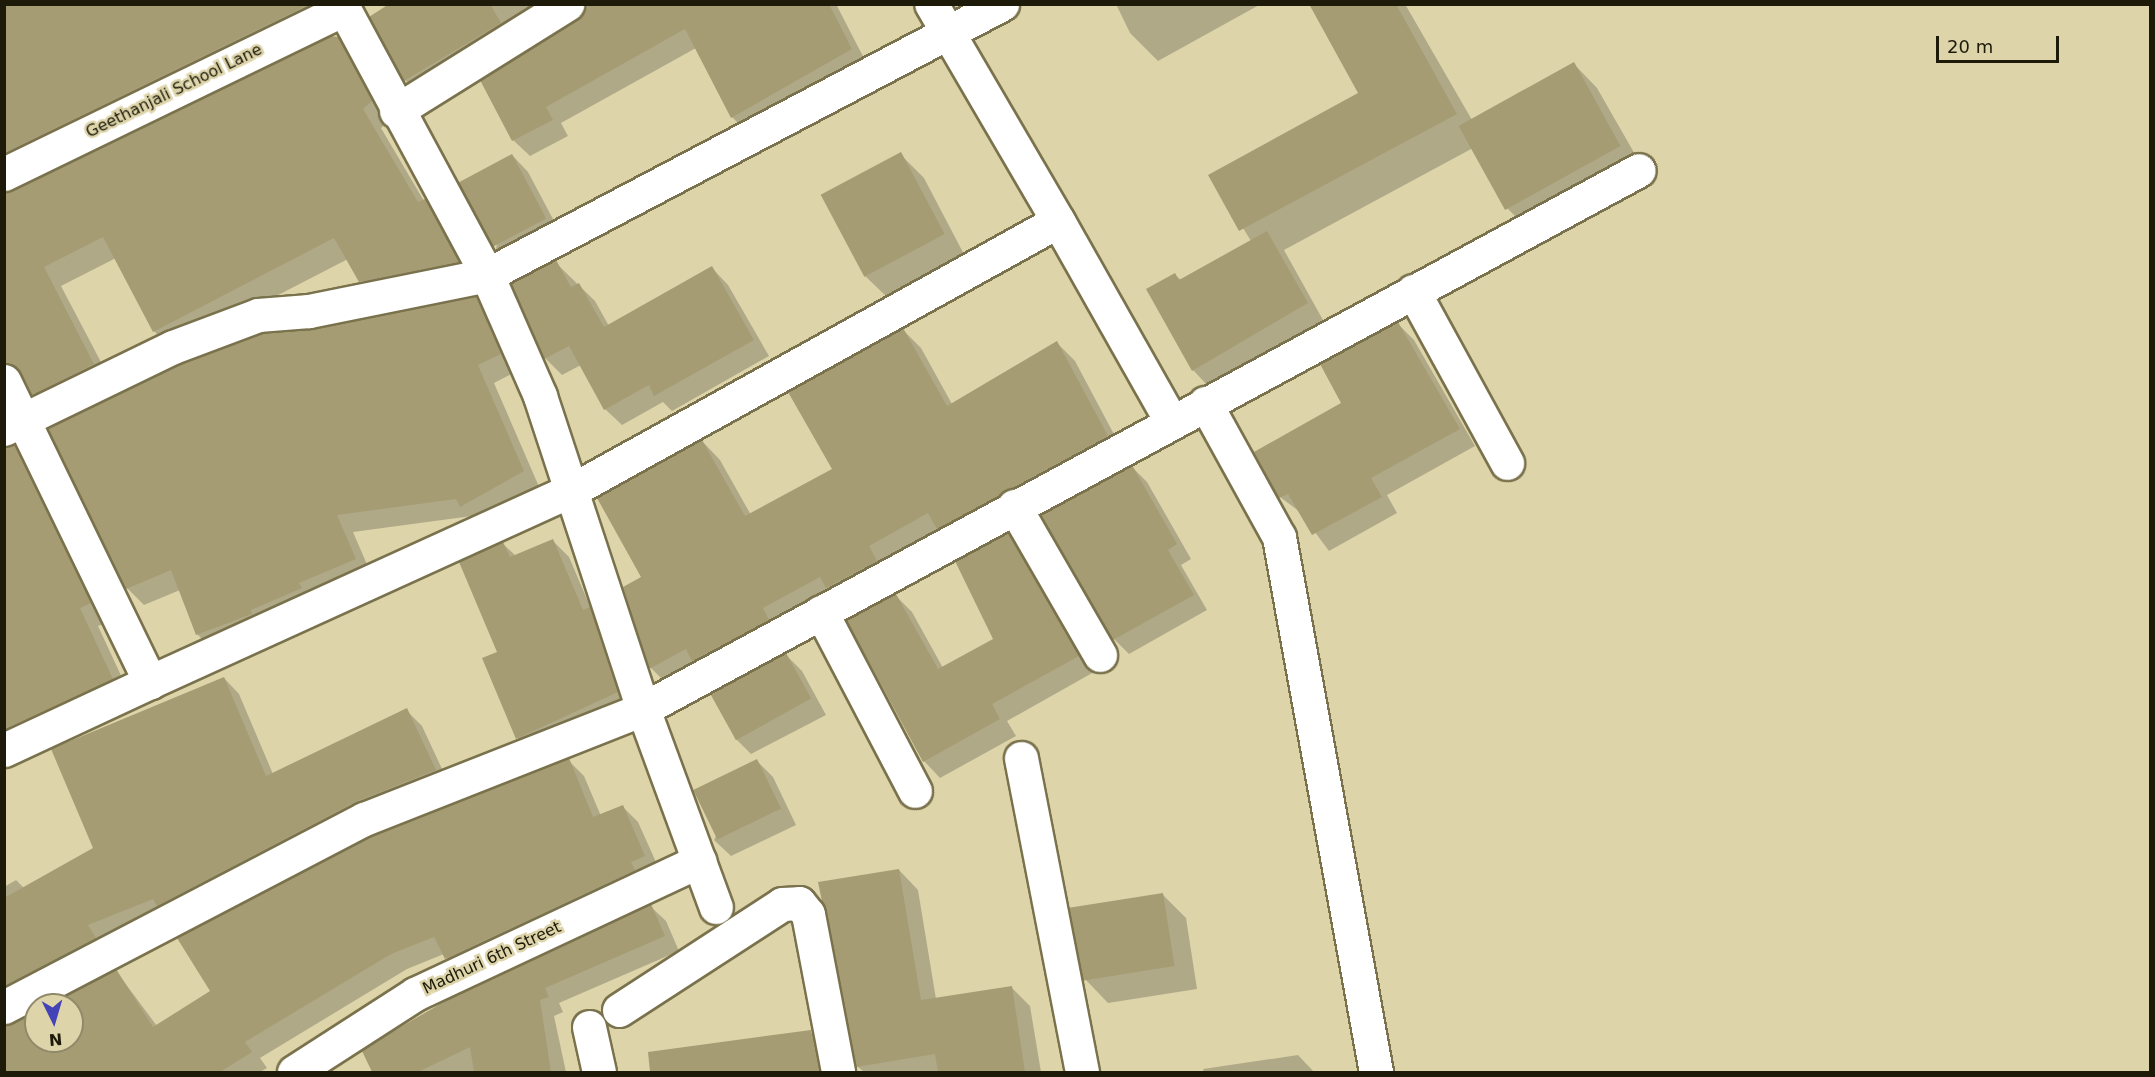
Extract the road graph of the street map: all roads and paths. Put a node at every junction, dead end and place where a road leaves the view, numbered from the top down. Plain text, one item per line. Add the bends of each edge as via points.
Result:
1 (567, 4) edge
2 (931, 4) edge
3 (1002, 4) edge
4 (946, 36) junction
5 (396, 111) junction
6 (1639, 170) dead end
7 (4, 174) edge
8 (1058, 221) junction
9 (487, 275) junction
10 (1413, 291) junction
11 (4, 381) edge
12 (1205, 403) junction
13 (1171, 421) junction
14 (13, 424) edge
15 (1507, 463) dead end
16 (574, 489) junction
17 (1014, 506) junction
18 (821, 612) junction
19 (1100, 655) dead end
20 (150, 682) junction
21 (643, 709) junction
22 (4, 750) edge
23 (1021, 758) dead end
24 (915, 791) dead end
25 (699, 861) junction
26 (716, 907) dead end
27 (4, 1006) edge
28 (619, 1010) dead end
29 (589, 1027) dead end
30 (294, 1072) edge
31 (599, 1072) edge
32 (837, 1072) edge
33 (1082, 1072) edge
34 (1376, 1072) edge

1 - 5 street
2 - 4 street
3 - 4 street
4 - 8 street
4 - 9 street
5 - 7 street, Geethanjali School Lane via 344,9
5 - 9 street
6 - 10 street
8 - 13 street
8 - 16 street
9 - 14 street via 309,311 258,315 173,347
9 - 16 street
10 - 12 street
10 - 15 street
11 - 14 street
12 - 13 street
12 - 34 street via 1279,537
13 - 17 street
14 - 20 street
16 - 20 street
16 - 21 street
17 - 18 street
17 - 19 street
18 - 21 street
18 - 24 street
20 - 22 street
21 - 25 street
21 - 27 street via 364,819
23 - 33 street
25 - 26 street
25 - 30 street, Madhuri 6th Street via 415,994
28 - 32 street via 782,904 799,903 808,914
29 - 31 street

